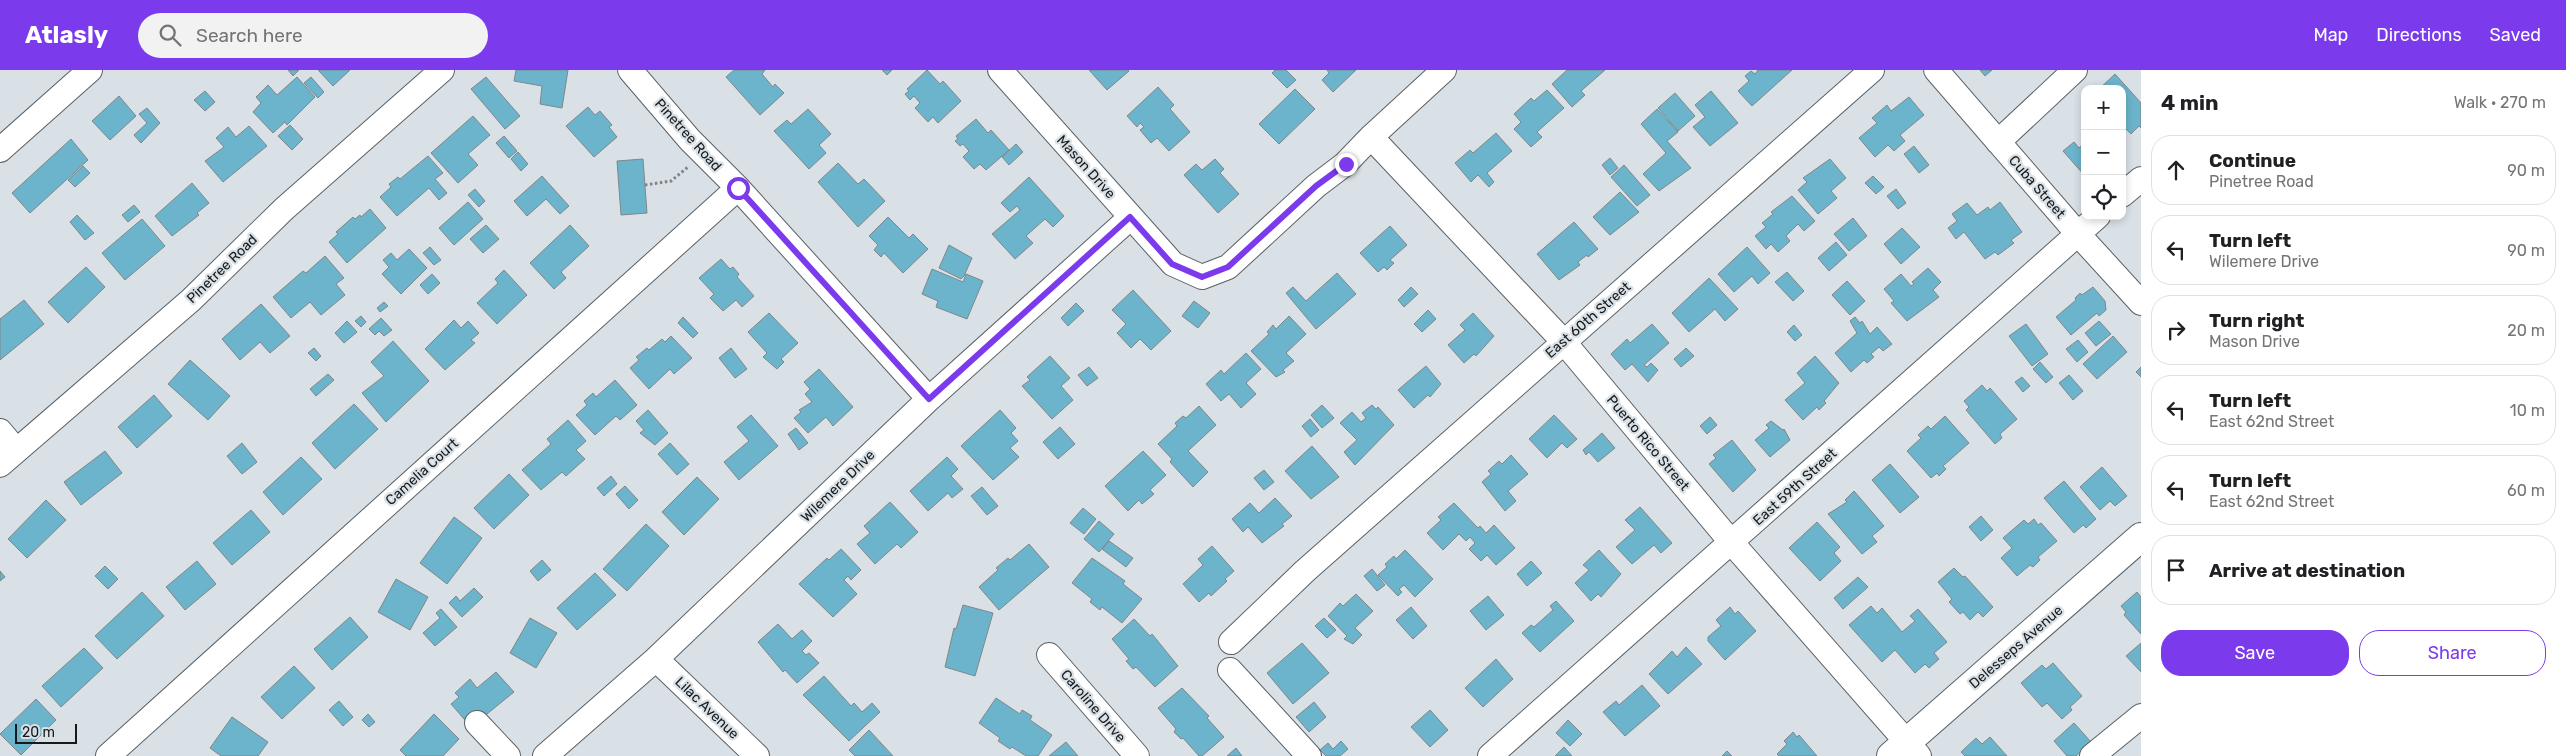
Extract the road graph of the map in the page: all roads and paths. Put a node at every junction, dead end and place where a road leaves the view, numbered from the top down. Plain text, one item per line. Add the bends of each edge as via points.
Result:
1 (90, 70) edge
2 (442, 70) edge
3 (630, 70) edge
4 (1001, 70) edge
5 (1444, 70) edge
6 (1872, 70) edge
7 (1936, 70) edge
8 (2075, 70) edge
9 (1370, 137) junction
10 (1998, 142) junction
11 (0, 150) edge
12 (704, 154) junction
13 (2141, 178) edge
14 (645, 185) dead end
15 (738, 188) junction
16 (2126, 191) edge
17 (1130, 217) junction
18 (2094, 220) edge
19 (2078, 234) junction
20 (2141, 303) edge
21 (1563, 341) junction
22 (929, 399) junction
23 (0, 431) edge
24 (8, 457) edge
25 (2141, 537) edge
26 (1732, 543) junction
27 (1231, 642) dead end
28 (1049, 655) dead end
29 (656, 659) junction
30 (1230, 670) dead end
31 (2141, 716) edge
32 (476, 723) dead end
33 (1905, 752) edge
34 (108, 756) edge
35 (508, 756) edge
36 (545, 756) edge
37 (757, 756) edge
38 (1137, 756) edge
39 (1309, 756) edge
40 (1490, 756) edge
41 (2092, 756) edge

1 - 11 street
2 - 24 street, Pinetree Road via 284,209 191,300
3 - 12 street, Pinetree Road
4 - 17 street, Mason Drive
5 - 9 street
6 - 21 street, East 60th Street
7 - 10 street, Cuba Street
8 - 10 street
9 - 17 street, Mason Drive via 1346,164 1316,186 1228,267 1202,277 1172,264
9 - 21 street, Puerto Rico Street
10 - 19 street, Cuba Street
12 - 14 path via 671,181
12 - 15 street, Pinetree Road
13 - 16 street
15 - 22 street, Pinetree Road
15 - 34 street, Camelia Court
17 - 22 street, Wilemere Drive
18 - 19 street, East 59th Street
19 - 20 street, Cuba Street
19 - 26 street, East 59th Street
21 - 26 street, Puerto Rico Street
21 - 27 street, East 60th Street via 1305,571
22 - 29 street, Wilemere Drive
23 - 24 street
25 - 33 main road, Delesseps Avenue
26 - 33 street, Puerto Rico Street
26 - 40 street, East 59th Street
28 - 38 street, Caroline Drive
29 - 36 street, Wilemere Drive
29 - 37 street, Lilac Avenue
30 - 39 street
31 - 41 street
32 - 35 street

